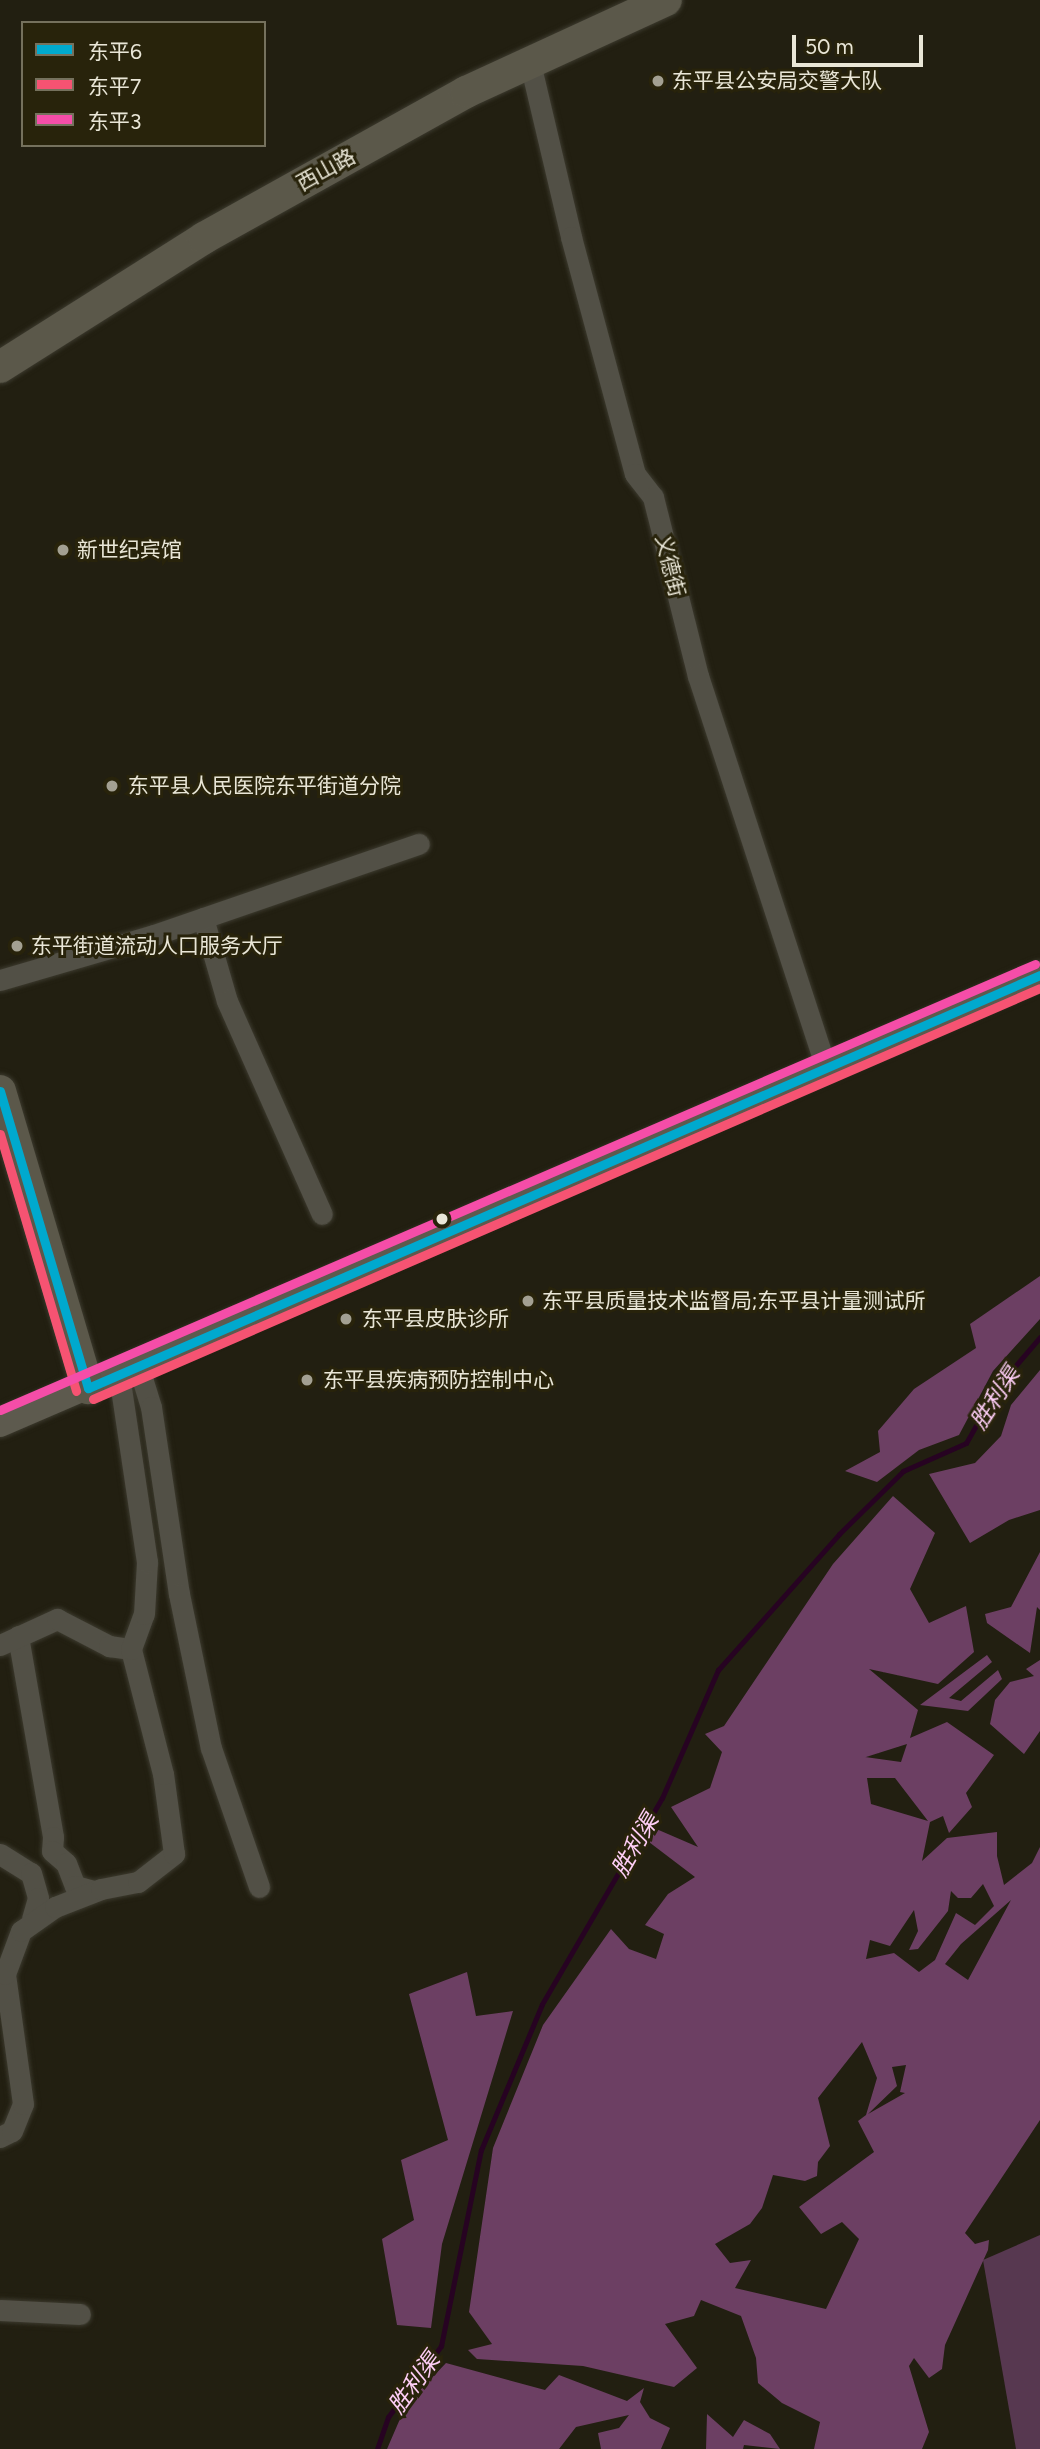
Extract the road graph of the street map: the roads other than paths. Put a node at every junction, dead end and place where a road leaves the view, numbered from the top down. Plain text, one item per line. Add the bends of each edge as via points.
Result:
1 (660, 1) edge
2 (530, 62) junction
3 (0, 367) edge
4 (419, 844) dead end
5 (203, 918) junction
6 (1040, 975) edge
7 (0, 980) edge
8 (826, 1067) junction
9 (0, 1091) edge
10 (322, 1214) dead end
11 (129, 1370) junction
12 (88, 1388) junction
13 (0, 1423) edge
14 (6, 1639) edge
15 (131, 1649) junction
16 (0, 1854) edge
17 (259, 1887) dead end
18 (94, 1891) junction
19 (33, 1919) junction
20 (0, 2137) edge
21 (0, 2310) edge
22 (80, 2314) dead end

1 - 2 main road, 西山路
2 - 3 main road, 西山路 via 466,92 204,238
2 - 8 street, 义德街 via 635,474 653,497 698,676
4 - 5 street
5 - 7 street
5 - 10 street via 227,1001
6 - 8 street
8 - 11 street
9 - 12 main road
11 - 12 street
11 - 15 street via 147,1562 144,1614
11 - 17 street via 150,1407 179,1594 208,1737
12 - 13 street
14 - 15 street via 57,1619 109,1646
14 - 18 street via 53,1837 52,1851 66,1863 75,1886
15 - 18 street via 163,1774 174,1854 138,1882
16 - 19 street via 31,1872 38,1898
18 - 19 street
19 - 20 street via 21,1931 5,1974 23,2104 12,2131
21 - 22 street

